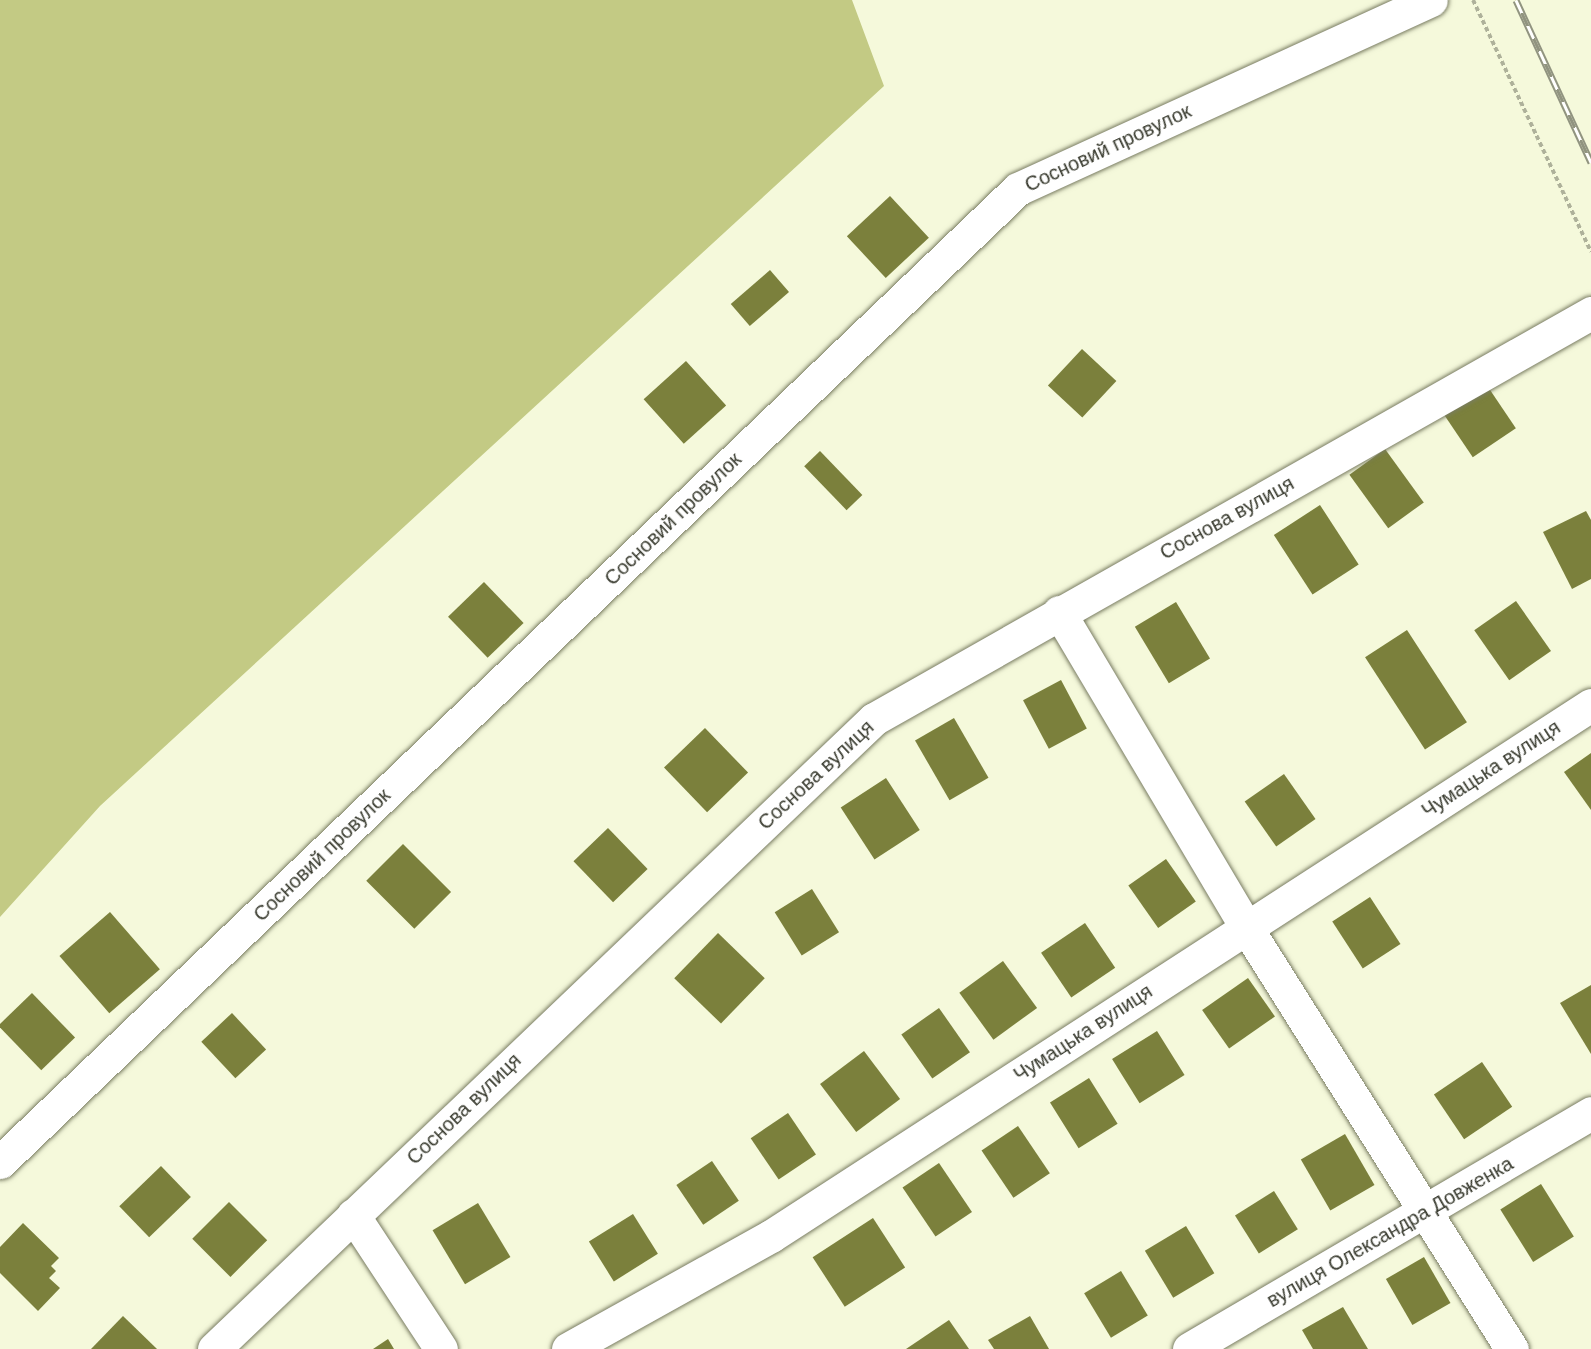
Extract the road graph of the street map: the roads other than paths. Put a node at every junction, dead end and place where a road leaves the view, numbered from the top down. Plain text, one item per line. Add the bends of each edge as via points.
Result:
1 (1431, 0) edge
2 (1591, 313) edge
3 (1059, 612) junction
4 (1591, 705) edge
5 (1246, 927) junction
6 (1591, 1113) edge
7 (0, 1162) edge
8 (1426, 1213) junction
9 (352, 1215) junction
10 (214, 1349) edge
11 (441, 1349) edge
12 (568, 1349) edge
13 (1189, 1349) edge
14 (1512, 1349) edge

1 - 7 street, Сосновий провулок via 1018,189
2 - 3 street, Соснова вулиця
3 - 5 street
3 - 9 street, Соснова вулиця via 874,719
4 - 5 street, Чумацька вулиця
5 - 8 street
5 - 12 street, Чумацька вулиця via 771,1236
6 - 8 street, вулиця Олександра Довженка
8 - 13 street, вулиця Олександра Довженка
8 - 14 street
9 - 10 street, Соснова вулиця
9 - 11 street

